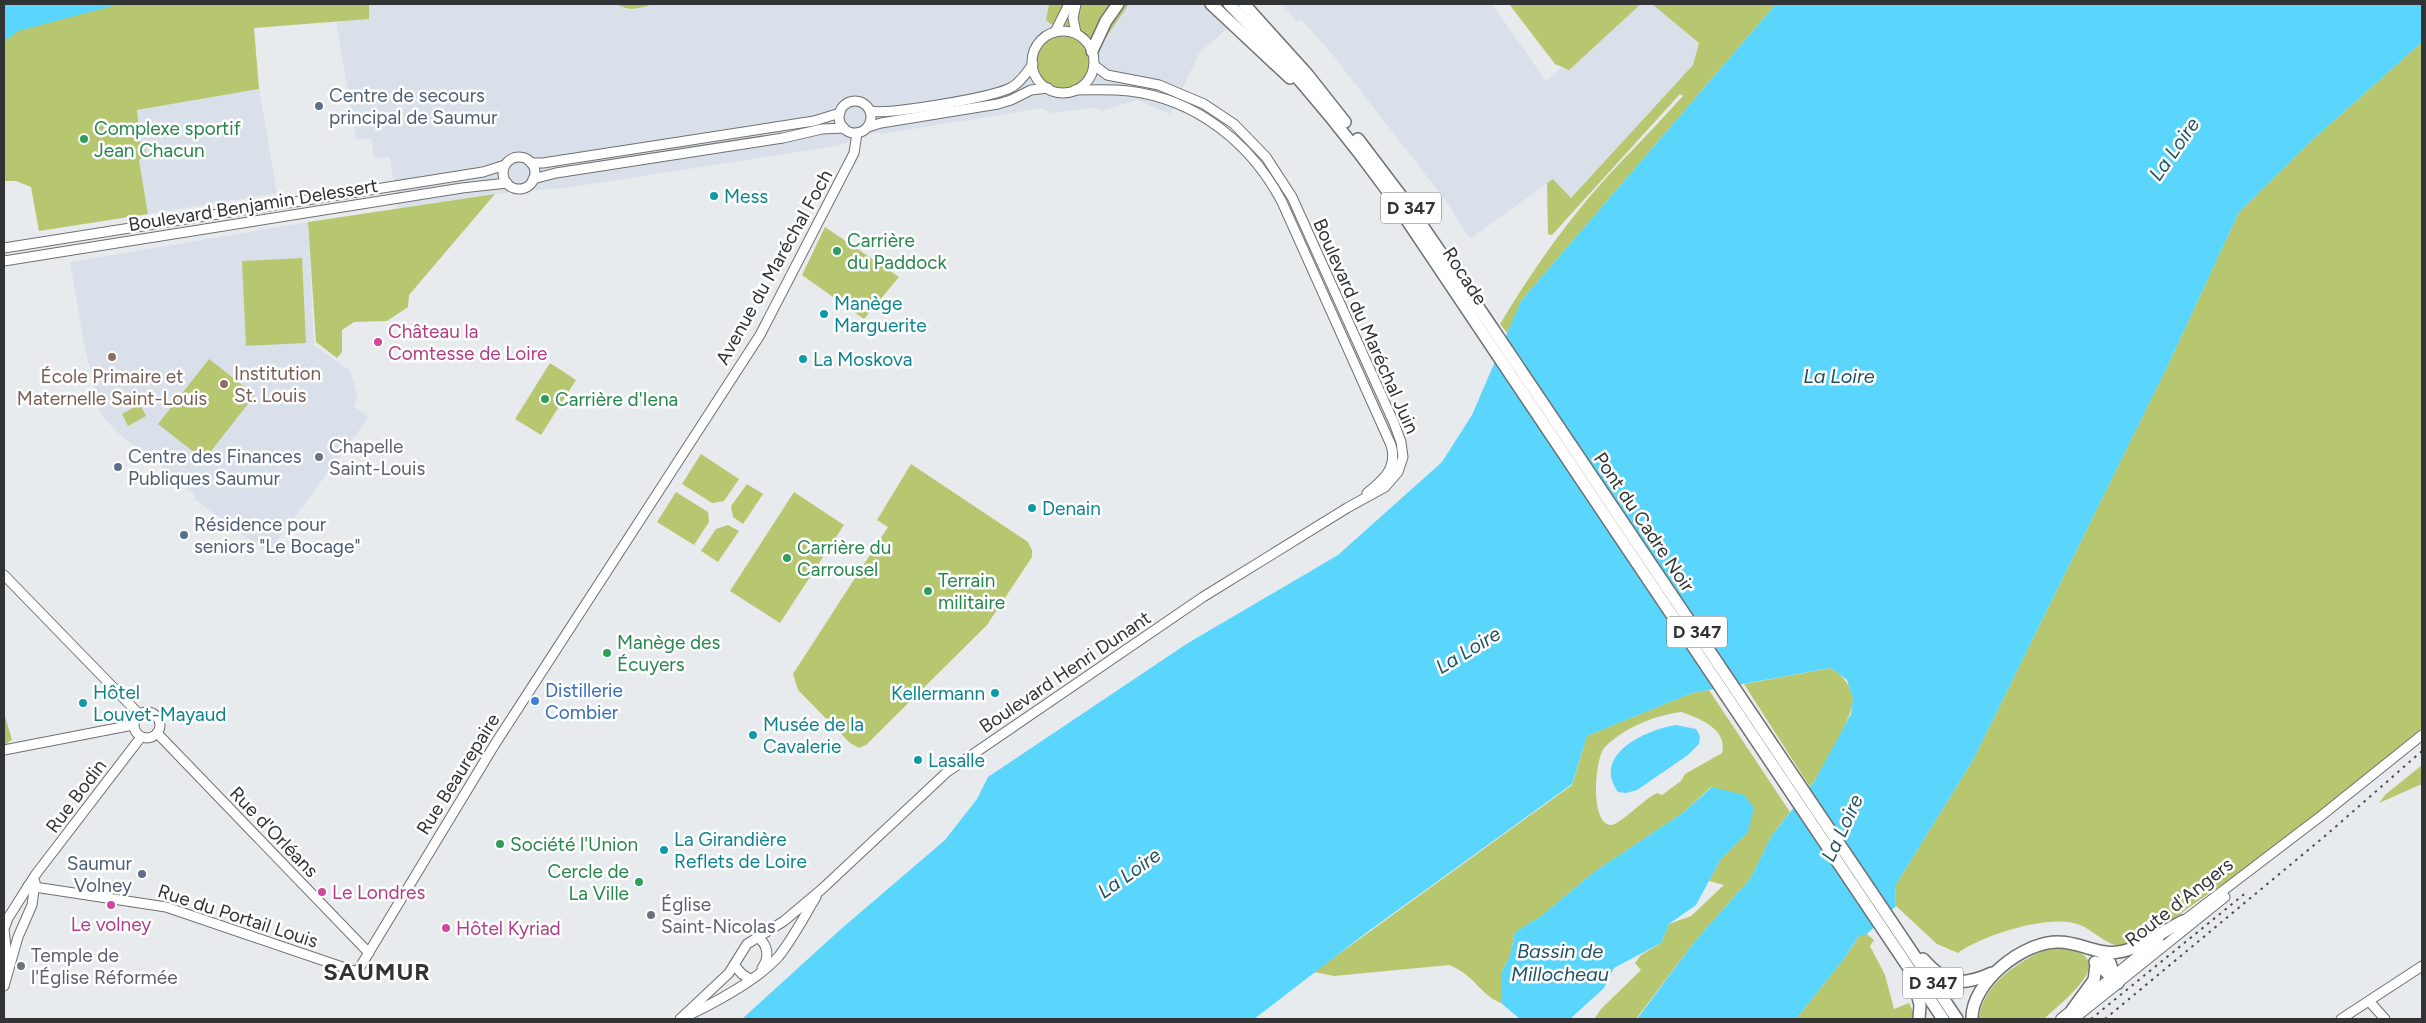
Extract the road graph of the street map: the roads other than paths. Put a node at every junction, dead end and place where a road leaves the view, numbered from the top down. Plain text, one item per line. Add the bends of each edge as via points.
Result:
1 (1069, 4) edge
2 (1076, 4) edge
3 (1118, 4) edge
4 (1212, 4) edge
5 (1229, 4) edge
6 (1247, 6) edge
7 (1054, 32) junction
8 (1076, 33) junction
9 (1092, 51) junction
10 (1033, 64) junction
11 (1094, 65) junction
12 (1048, 88) junction
13 (1075, 90) junction
14 (870, 111) junction
15 (840, 113) junction
16 (868, 127) junction
17 (844, 128) junction
18 (857, 133) junction
19 (531, 163) junction
20 (505, 165) junction
21 (533, 179) junction
22 (507, 183) junction
23 (4, 248) edge
24 (4, 261) edge
25 (1455, 294) junction
26 (1480, 321) junction
27 (1347, 508) junction
28 (4, 575) edge
29 (579, 614) joint
30 (139, 714) junction
31 (134, 725) junction
32 (157, 733) junction
33 (2422, 735) edge
34 (141, 737) junction
35 (4, 750) edge
36 (2321, 816) junction
37 (31, 886) junction
38 (822, 889) junction
39 (2183, 921) junction
40 (757, 936) junction
41 (1906, 947) junction
42 (2083, 947) junction
43 (767, 951) junction
44 (369, 952) junction
45 (741, 952) junction
46 (2101, 952) junction
47 (734, 965) junction
48 (2096, 965) junction
49 (2422, 966) edge
50 (8, 968) junction
51 (1998, 970) junction
52 (356, 972) joint
53 (760, 973) junction
54 (1912, 973) junction
55 (750, 979) junction
56 (2114, 979) junction
57 (4, 986) edge
58 (2369, 1001) junction
59 (2072, 1014) edge
60 (680, 1019) edge
61 (1919, 1019) edge
62 (1942, 1019) edge
63 (1957, 1019) edge
64 (1972, 1019) edge
65 (2061, 1019) edge
66 (2342, 1019) edge
67 (2385, 1019) edge

1 - 7 main road
2 - 8 main road via 1073,18
3 - 9 highway
4 - 25 highway via 1273,60 1311,101
5 - 25 highway, Rocade / D 347 via 1282,57 1357,149 1415,230
6 - 26 highway, D 347 via 1294,59 1393,184
7 - 8 main road
7 - 10 main road via 1040,41
8 - 9 main road
9 - 11 main road
10 - 12 main road via 1040,82
10 - 14 main road via 1019,82 1004,90 902,110
11 - 13 main road via 1086,82
11 - 27 main road, Boulevard du Maréchal Juin via 1108,75 1167,88 1214,110 1250,139 1285,183 1374,376 1403,449 1401,465 1394,479 1381,490
12 - 13 main road via 1061,92
12 - 16 main road via 1031,90 1004,103
13 - 27 main road, Boulevard du Maréchal Juin via 1144,93 1196,112 1239,143 1270,180 1393,451 1388,474
14 - 15 main road via 855,101 846,104
14 - 16 main road
15 - 17 main road
15 - 19 main road via 814,120
16 - 18 main road
17 - 18 main road
17 - 21 main road via 822,129
18 - 29 main road, Avenue du Maréchal Foch via 854,153 760,335
19 - 20 main road via 518,157
19 - 21 main road
20 - 22 main road via 503,175
20 - 23 main road, Boulevard Benjamin Delessert via 483,172
21 - 22 main road via 523,188 514,188
22 - 24 main road, Boulevard Benjamin Delessert
25 - 26 highway, Rocade / D 347
26 - 41 highway, Pont du Cadre Noir / D 347
26 - 41 highway, Pont du Cadre Noir / D 347
27 - 38 main road, Boulevard Henri Dunant via 1182,611 947,772
28 - 30 main road
29 - 44 main road, Rue Beaurepaire via 472,781
30 - 31 main road
30 - 32 main road via 148,712 156,716 159,723
31 - 34 main road via 135,732
31 - 35 main road
32 - 34 main road via 150,738
32 - 44 main road, Rue d'Orléans
33 - 36 main road, Route d'Angers
34 - 37 main road, Rue Bodin via 36,874
36 - 39 main road, Route d'Angers
36 - 56 main road, Route d'Angers
37 - 50 main road via 32,905
37 - 50 main road via 4,929
37 - 52 main road, Rue du Portail Louis via 166,907
38 - 40 main road via 784,921
38 - 53 main road via 782,951
39 - 46 highway via 2127,951
39 - 56 main road, Route d'Angers
40 - 43 main road
40 - 45 main road
41 - 51 highway via 1951,981 1968,982
41 - 54 highway, D 347
41 - 63 highway, D 347
42 - 46 highway
42 - 48 highway
42 - 51 highway via 2060,942 2040,944
43 - 45 main road via 753,946
43 - 53 main road
44 - 52 main road, Rue Beaurepaire
45 - 47 main road
46 - 56 highway via 2110,963
47 - 55 main road
47 - 60 main road via 729,974
48 - 56 highway
48 - 59 highway via 2094,980
49 - 58 main road
50 - 57 main road
51 - 64 highway via 1975,999
53 - 55 main road
54 - 61 highway via 1920,1005
54 - 62 highway, D 347
55 - 60 main road
56 - 59 main road, Route d'Angers
58 - 66 main road
58 - 67 main road
59 - 65 main road, Route d'Angers

